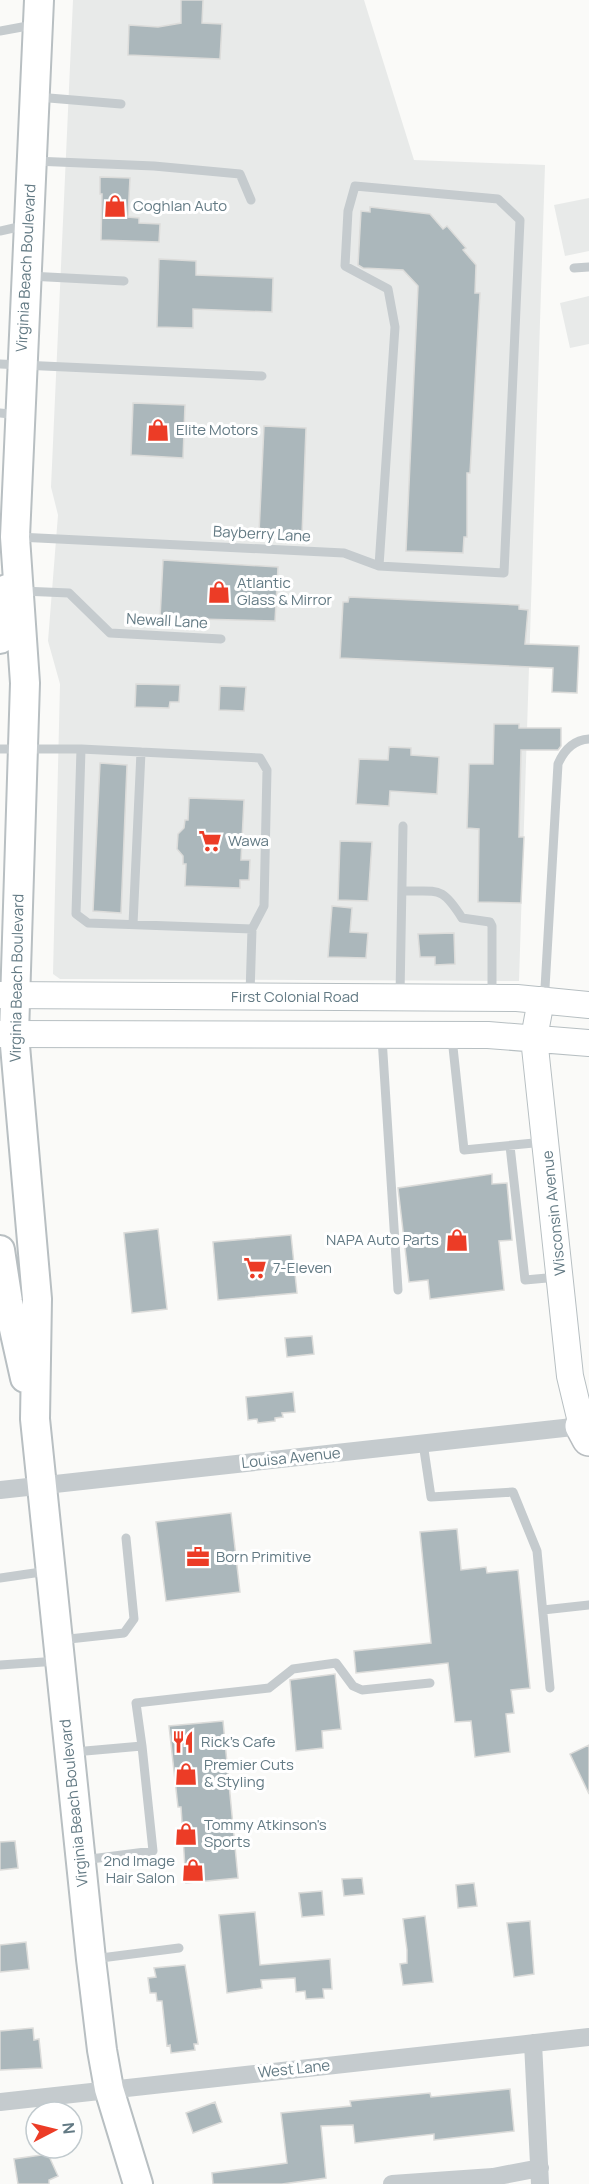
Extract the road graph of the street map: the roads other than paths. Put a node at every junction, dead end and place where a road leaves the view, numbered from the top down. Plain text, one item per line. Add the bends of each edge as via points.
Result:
1 (38, 12) edge
2 (0, 31) edge
3 (35, 97) junction
4 (121, 104) dead end
5 (32, 161) junction
6 (251, 200) dead end
7 (29, 225) junction
8 (0, 231) edge
9 (589, 267) edge
10 (574, 268) dead end
11 (26, 276) junction
12 (124, 280) dead end
13 (11, 364) edge
14 (262, 376) dead end
15 (9, 414) edge
16 (15, 537) junction
17 (379, 566) junction
18 (19, 591) junction
19 (0, 639) edge
20 (221, 639) dead end
21 (589, 739) edge
22 (12, 749) edge
23 (81, 749) junction
24 (141, 752) junction
25 (403, 826) dead end
26 (402, 891) junction
27 (133, 924) junction
28 (252, 928) junction
29 (7, 995) edge
30 (250, 996) junction
31 (400, 997) junction
32 (492, 998) junction
33 (541, 1000) junction
34 (589, 1005) edge
35 (7, 1034) edge
36 (381, 1035) junction
37 (452, 1035) junction
38 (534, 1038) junction
39 (589, 1043) edge
40 (546, 1142) junction
41 (510, 1146) junction
42 (0, 1250) edge
43 (561, 1276) junction
44 (398, 1290) dead end
45 (35, 1419) junction
46 (586, 1432) edge
47 (423, 1443) junction
48 (41, 1486) junction
49 (0, 1490) edge
50 (126, 1538) dead end
51 (50, 1571) junction
52 (0, 1578) edge
53 (589, 1605) edge
54 (543, 1610) junction
55 (58, 1651) junction
56 (0, 1665) edge
57 (430, 1683) dead end
58 (550, 1689) dead end
59 (142, 1746) junction
60 (69, 1753) junction
61 (80, 1860) junction
62 (179, 1948) dead end
63 (91, 1959) junction
64 (589, 2037) edge
65 (533, 2043) junction
66 (110, 2088) junction
67 (0, 2102) edge
68 (540, 2176) edge
69 (138, 2184) edge
70 (392, 2184) edge

1 - 2 lane
1 - 3 main road, Virginia Beach Boulevard
3 - 4 lane
3 - 5 main road, Virginia Beach Boulevard
5 - 6 lane via 240,174
5 - 7 main road, Virginia Beach Boulevard
7 - 8 lane
7 - 11 main road, Virginia Beach Boulevard
9 - 10 lane
11 - 12 lane
11 - 13 main road, Virginia Beach Boulevard
13 - 14 lane
13 - 15 main road, Virginia Beach Boulevard
15 - 16 main road, Virginia Beach Boulevard
16 - 17 lane, Bayberry Lane via 344,553
16 - 18 main road, Virginia Beach Boulevard
16 - 19 main road, Virginia Beach Boulevard
17 - 17 lane, Bayberry Lane via 504,573 520,219 498,199 355,186 348,211 345,266 388,289 395,327
18 - 20 lane, Newall Lane via 69,593 110,633
18 - 22 main road, Virginia Beach Boulevard via 26,683
21 - 33 lane via 572,744 558,764 545,988
22 - 23 lane
22 - 29 main road, Virginia Beach Boulevard
23 - 24 lane
23 - 27 lane via 76,914 88,923
24 - 27 lane
24 - 28 lane via 260,758 267,770 264,906
25 - 26 lane
26 - 31 lane
26 - 32 lane via 441,892 462,918 490,922
27 - 28 lane
28 - 30 lane
29 - 30 main road, First Colonial Road
29 - 35 main road, Virginia Beach Boulevard
30 - 31 main road, First Colonial Road
31 - 32 main road, First Colonial Road
32 - 33 main road, First Colonial Road
33 - 34 main road, First Colonial Road
33 - 38 main road, Wisconsin Avenue
35 - 36 main road
35 - 45 main road, Virginia Beach Boulevard via 37,1299
36 - 37 main road
36 - 44 lane
37 - 38 main road
37 - 41 lane via 464,1150
38 - 39 main road
38 - 40 main road, Wisconsin Avenue
40 - 41 lane
40 - 43 main road, Wisconsin Avenue
41 - 43 lane via 525,1280
42 - 45 main road, Virginia Beach Boulevard
43 - 46 main road, Wisconsin Avenue via 570,1376
45 - 48 main road, Virginia Beach Boulevard
46 - 47 street, Louisa Avenue
47 - 48 street, Louisa Avenue
47 - 54 lane via 431,1497 513,1492 537,1551
48 - 49 street, Louisa Avenue
48 - 51 main road, Virginia Beach Boulevard
50 - 55 lane via 134,1619 124,1633
51 - 52 lane
51 - 55 main road, Virginia Beach Boulevard
53 - 54 lane
54 - 58 lane
55 - 56 lane
55 - 60 main road, Virginia Beach Boulevard
57 - 59 lane via 362,1690 353,1686 336,1663 293,1669 269,1688 136,1703
59 - 60 lane
59 - 61 lane via 153,1851
60 - 61 main road, Virginia Beach Boulevard
61 - 63 main road, Virginia Beach Boulevard
62 - 63 lane
63 - 66 main road, Virginia Beach Boulevard
64 - 65 street, West Lane
65 - 66 street, West Lane
65 - 68 street
66 - 67 street, West Lane
66 - 69 main road, Virginia Beach Boulevard
68 - 70 street

